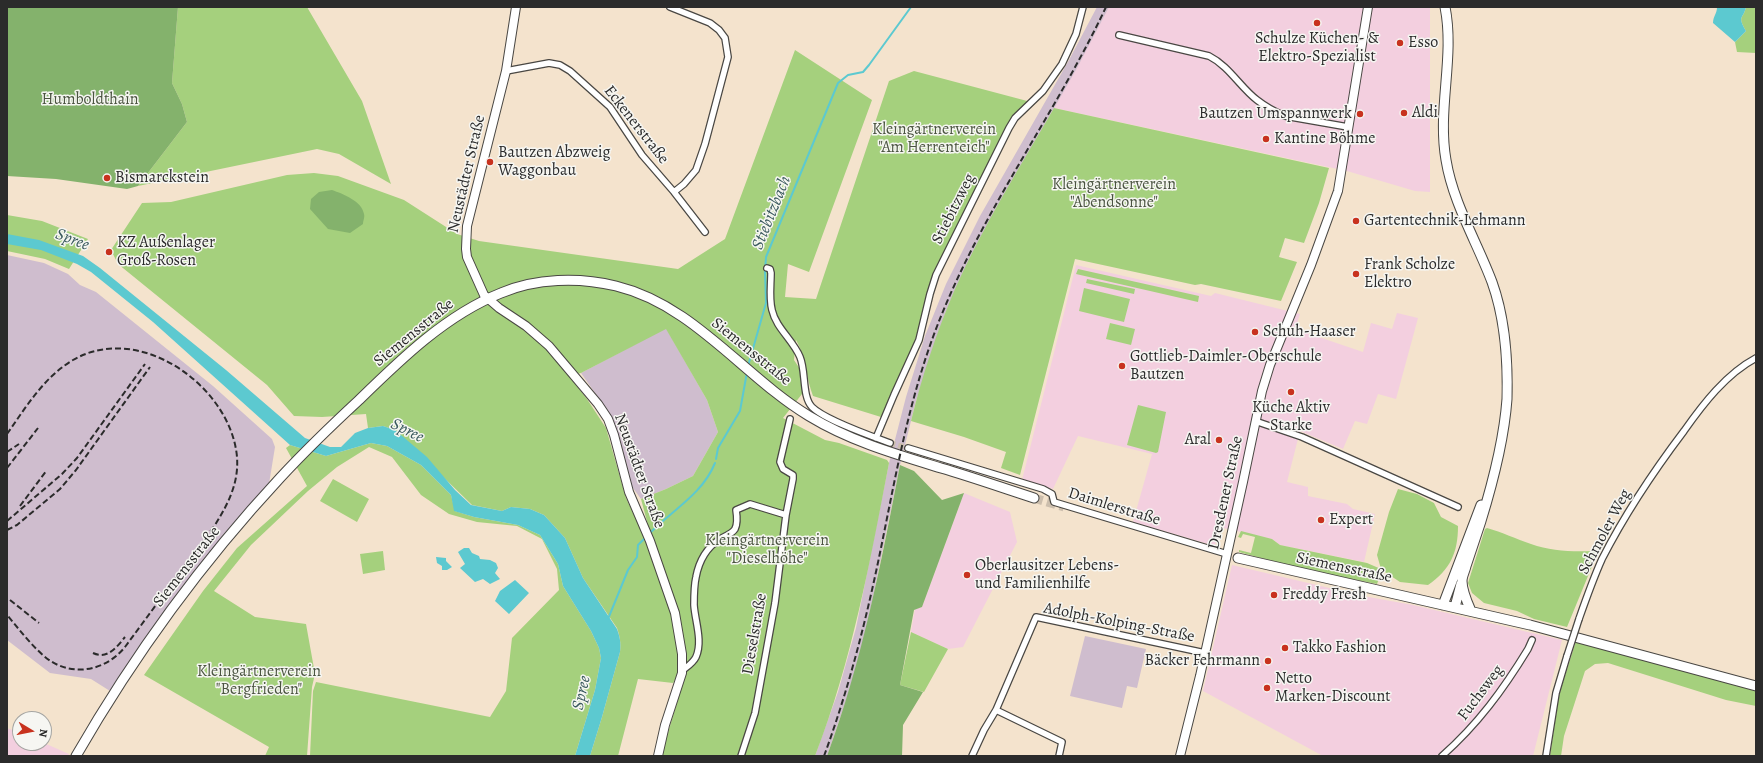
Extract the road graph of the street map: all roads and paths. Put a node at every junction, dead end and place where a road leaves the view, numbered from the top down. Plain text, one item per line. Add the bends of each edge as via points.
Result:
1 (516, 7) edge
2 (670, 7) edge
3 (1083, 7) edge
4 (1368, 7) edge
5 (1445, 7) edge
6 (1119, 35) dead end
7 (506, 71) junction
8 (1348, 127) junction
9 (674, 192) junction
10 (705, 232) dead end
11 (767, 268) dead end
12 (487, 299) junction
13 (1756, 358) edge
14 (790, 419) dead end
15 (1255, 420) junction
16 (876, 438) junction
17 (890, 443) tunnel mouth
18 (908, 448) tunnel mouth
19 (1490, 486) junction
20 (1034, 498) tunnel mouth
21 (1458, 508) dead end
22 (786, 515) junction
23 (1227, 554) junction
24 (1238, 558) dead end
25 (1462, 580) junction
26 (1443, 605) junction
27 (1454, 608) junction
28 (1470, 611) junction
29 (1532, 640) dead end
30 (1205, 652) junction
31 (683, 670) junction
32 (1756, 686) edge
33 (996, 710) junction
34 (76, 756) edge
35 (658, 756) edge
36 (741, 756) edge
37 (972, 756) edge
38 (1059, 756) edge
39 (1180, 756) edge
40 (1442, 756) edge
41 (1546, 756) edge

1 - 7 street, Neustädter Straße
2 - 9 street via 710,23 719,30 725,38 728,57 696,170
3 - 16 street, Stiebitzweg via 1076,34 1062,64 1043,91 1015,118 949,247 930,294 919,340
4 - 8 street, Dresdener Straße
5 - 19 main road via 1448,46 1442,121 1446,161 1458,202 1492,284 1505,346 1507,384 1504,429
6 - 8 street via 1209,56 1228,70 1257,100 1276,112 1285,116
7 - 9 street, Eckenerstraße via 549,63 560,65 570,71 610,107 642,155
7 - 12 street, Neustädter Straße via 466,235 469,265
8 - 15 street, Dresdener Straße via 1334,203 1270,365
9 - 10 street, Eckenerstraße
11 - 16 street via 771,273 771,309 800,356 810,406
12 - 20 main road, Siemensstraße via 511,289 544,282 584,281 617,287 670,309 805,414 850,437 888,452
12 - 31 street, Neustädter Straße via 526,326 549,346 603,411 614,435 629,492 646,531 675,613
12 - 34 main road, Siemensstraße via 460,314 388,371 279,479 197,577 156,632
13 - 41 street, Schmoler Weg, bridge via 1717,390 1687,426 1640,491 1602,560 1579,619 1556,693
14 - 22 street, Dieselstraße via 780,462 783,469 793,474
15 - 21 street via 1302,437
15 - 23 street, Dresdener Straße
16 - 17 street
18 - 23 street, Daimlerstraße via 1043,490 1052,494 1054,502
19 - 25 main road
19 - 26 main road
22 - 31 street via 756,504 746,504 736,510 735,529 710,546 703,555 694,587 698,650 694,660
22 - 36 street, Dieselstraße via 779,575 755,714
23 - 30 street, Dresdener Straße
24 - 26 main road, Siemensstraße
25 - 27 main road
25 - 28 main road
26 - 27 main road, Siemensstraße
27 - 28 main road, Siemensstraße
28 - 32 main road, Siemensstraße via 1566,634
29 - 40 street, Fuchsweg via 1492,704
30 - 33 street, Adolph-Kolping-Straße via 1036,617
30 - 39 street, Dresdener Straße
31 - 35 street, Neustädter Straße
33 - 37 street, Adolph-Kolping-Straße
33 - 38 street via 1062,742

